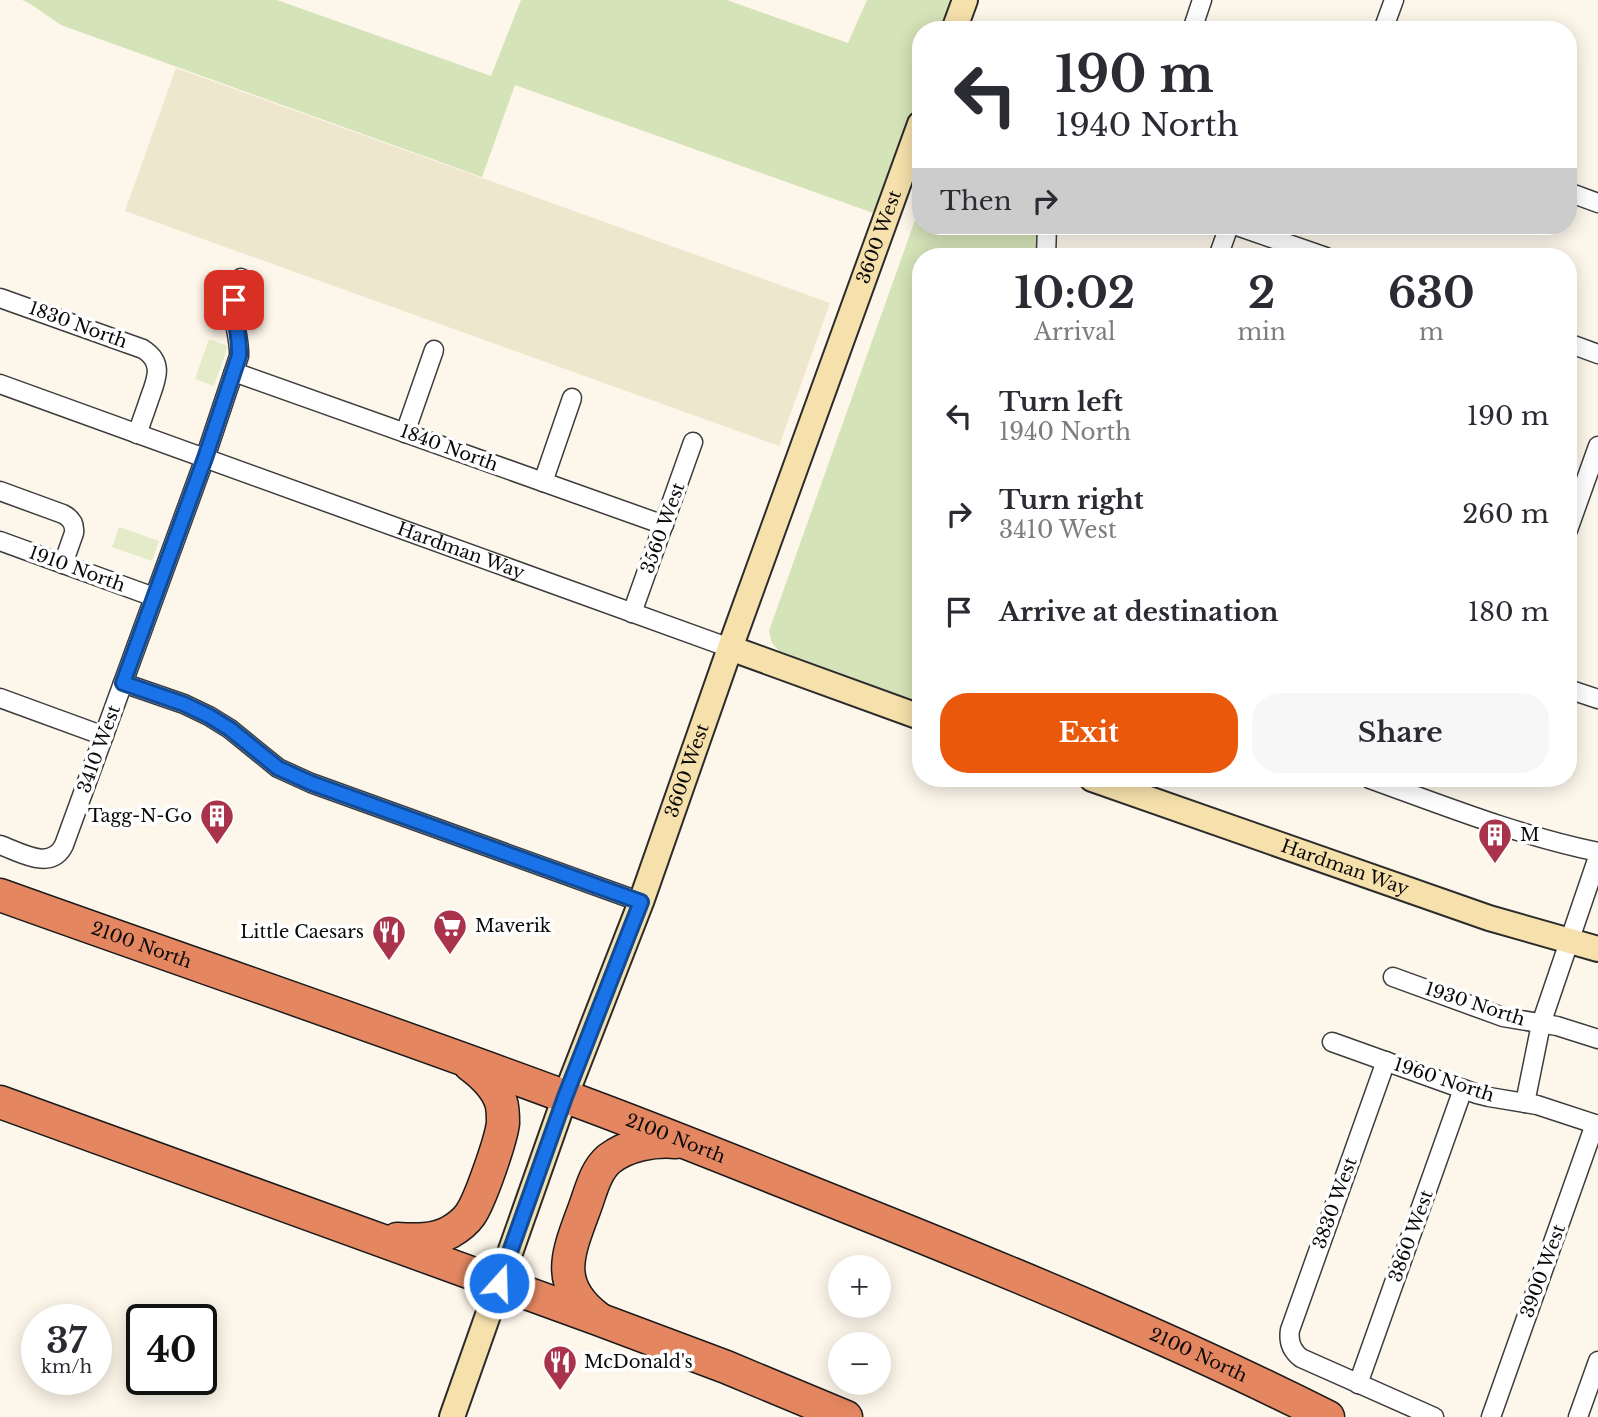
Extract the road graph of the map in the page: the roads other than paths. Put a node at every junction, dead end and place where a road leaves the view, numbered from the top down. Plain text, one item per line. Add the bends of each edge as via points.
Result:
1 (965, 0) edge
2 (1202, 0) edge
3 (1394, 0) edge
4 (957, 21) edge
5 (1195, 21) edge
6 (1386, 21) edge
7 (912, 146) edge
8 (1577, 195) edge
9 (1598, 202) edge
10 (1263, 235) edge
11 (1300, 248) edge
12 (241, 278) dead end
13 (0, 298) edge
14 (1577, 346) edge
15 (434, 349) dead end
16 (1598, 354) edge
17 (234, 372) junction
18 (0, 384) edge
19 (572, 398) dead end
20 (405, 433) junction
21 (137, 434) junction
22 (693, 442) dead end
23 (1598, 446) edge
24 (205, 458) junction
25 (543, 482) junction
26 (0, 491) edge
27 (1577, 505) edge
28 (664, 525) junction
29 (0, 541) edge
30 (63, 564) junction
31 (154, 597) junction
32 (632, 613) junction
33 (730, 648) junction
34 (123, 683) junction
35 (1577, 692) edge
36 (0, 698) edge
37 (1598, 699) edge
38 (912, 714) edge
39 (104, 736) junction
40 (1116, 787) edge
41 (1392, 787) edge
42 (0, 845) edge
43 (1598, 854) edge
44 (0, 895) edge
45 (641, 902) junction
46 (1569, 940) junction
47 (1598, 948) edge
48 (1393, 977) dead end
49 (1541, 1024) junction
50 (1598, 1039) edge
51 (1332, 1042) dead end
52 (463, 1060) junction
53 (1386, 1061) junction
54 (1463, 1089) junction
55 (565, 1097) junction
56 (0, 1102) edge
57 (1525, 1102) junction
58 (1596, 1125) edge
59 (684, 1143) junction
60 (374, 1237) junction
61 (499, 1283) junction
62 (598, 1319) junction
63 (1598, 1361) edge
64 (1261, 1383) junction
65 (1358, 1384) junction
66 (452, 1417) edge
67 (846, 1417) edge
68 (1328, 1417) edge
69 (1337, 1417) edge
70 (1434, 1417) edge
71 (1491, 1417) edge
72 (1578, 1417) edge

1 - 4 street
2 - 5 street
3 - 6 street
7 - 33 street, 3600 West
8 - 9 street
10 - 11 street
12 - 17 street, 3410 West via 234,300 240,344
13 - 21 street, 1830 North via 143,349 153,357 157,377
14 - 16 street
15 - 20 street
17 - 20 street, 1840 North
17 - 24 street, 3410 West
18 - 21 street, Hardman Way
19 - 25 street
20 - 25 street, 1840 North
21 - 24 street, Hardman Way
22 - 28 street, 3560 West
23 - 27 street
24 - 31 street, 3410 West
24 - 32 street, Hardman Way
25 - 28 street, 1840 North
26 - 30 street via 71,519 74,533
28 - 32 street, 3560 West
29 - 30 street, 1910 North
30 - 31 street, 1910 North
31 - 34 street, 3410 West
32 - 33 street, Hardman Way
33 - 38 street, Hardman Way
33 - 45 street, 3600 West
34 - 39 street, 3410 West
34 - 45 street via 209,716 278,768 311,783
35 - 37 street
36 - 39 street
39 - 42 street, 3410 West via 59,854 43,860
40 - 46 street, Hardman Way via 1489,918
41 - 43 street via 1517,832
43 - 46 street
44 - 52 highway, 2100 North
45 - 55 street, 3600 West
46 - 47 street, Hardman Way
46 - 49 street
48 - 49 street, 1930 North via 1503,1017
49 - 50 street, 1930 North
49 - 57 street
51 - 53 street, 1960 North
52 - 55 highway, 2100 North
52 - 60 highway via 496,1091 503,1112 476,1205 448,1234
53 - 54 street, 1960 North
53 - 65 street, 3830 West via 1290,1330 1290,1345 1301,1359
54 - 57 street, 1960 North
54 - 65 street, 3860 West
55 - 59 highway, 2100 North
55 - 61 street, 3600 West
56 - 60 highway
57 - 58 street, 1960 North
58 - 71 street, 3900 West
59 - 62 highway via 656,1142 630,1149 608,1160 597,1174 568,1264 577,1297
59 - 64 highway, 2100 North via 961,1252
60 - 61 highway
61 - 62 highway
61 - 66 street, 3600 West
62 - 67 highway
63 - 72 street
64 - 68 highway
64 - 69 street, 2100 North
65 - 70 street

